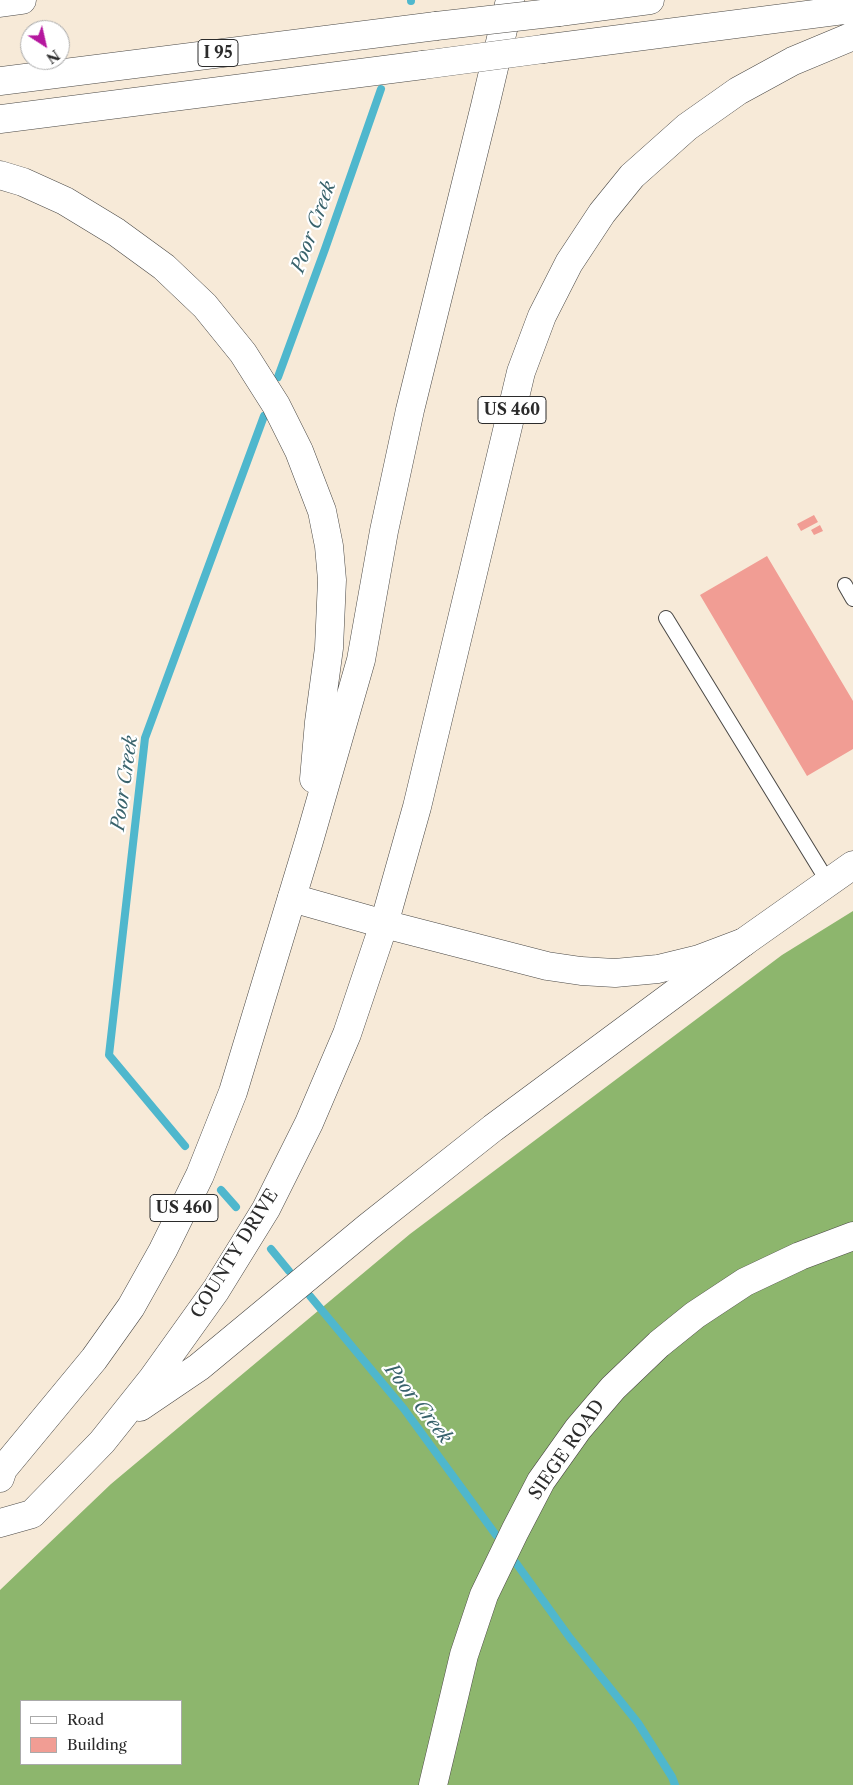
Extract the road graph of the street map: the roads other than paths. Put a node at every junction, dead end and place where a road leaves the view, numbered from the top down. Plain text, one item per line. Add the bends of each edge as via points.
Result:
1 (22, 0) edge
2 (510, 0) edge
3 (650, 0) edge
4 (0, 2) edge
5 (853, 9) edge
6 (853, 36) edge
7 (0, 81) edge
8 (0, 119) edge
9 (0, 176) edge
10 (845, 585) dead end
11 (853, 599) edge
12 (666, 618) dead end
13 (309, 841) junction
14 (853, 865) edge
15 (828, 882) junction
16 (292, 898) junction
17 (384, 924) junction
18 (744, 942) junction
19 (853, 1236) edge
20 (118, 1422) junction
21 (0, 1478) edge
22 (0, 1523) edge
23 (433, 1785) edge

1 - 4 main road
2 - 13 main road, US 460 via 410,410 361,660
3 - 7 main road, I 95, bridge
5 - 8 main road, bridge
6 - 17 main road, US 460 via 792,61 738,91 687,127 632,176 602,213 569,263 542,316 521,372 416,808
9 - 13 main road via 23,182 65,201 164,267 205,306 243,353 276,405 299,451 322,511 332,580 329,648
10 - 11 lane
12 - 15 lane
13 - 16 main road, US 460
14 - 15 main road
15 - 18 main road
16 - 17 main road
16 - 21 main road, US 460 via 234,1092 200,1175 166,1243 130,1308 94,1359 3,1469
17 - 18 main road via 548,966 581,971 658,969 699,959
17 - 20 main road, COUNTY DRIVE / US 460 via 347,1034 309,1123 266,1208 216,1290
18 - 20 main road via 493,1128 199,1367
19 - 23 main road, SIEGE ROAD via 800,1256 746,1282 695,1315 612,1388 578,1429 542,1481 484,1595 464,1655
20 - 22 main road, COUNTY DRIVE / US 460 via 32,1514

